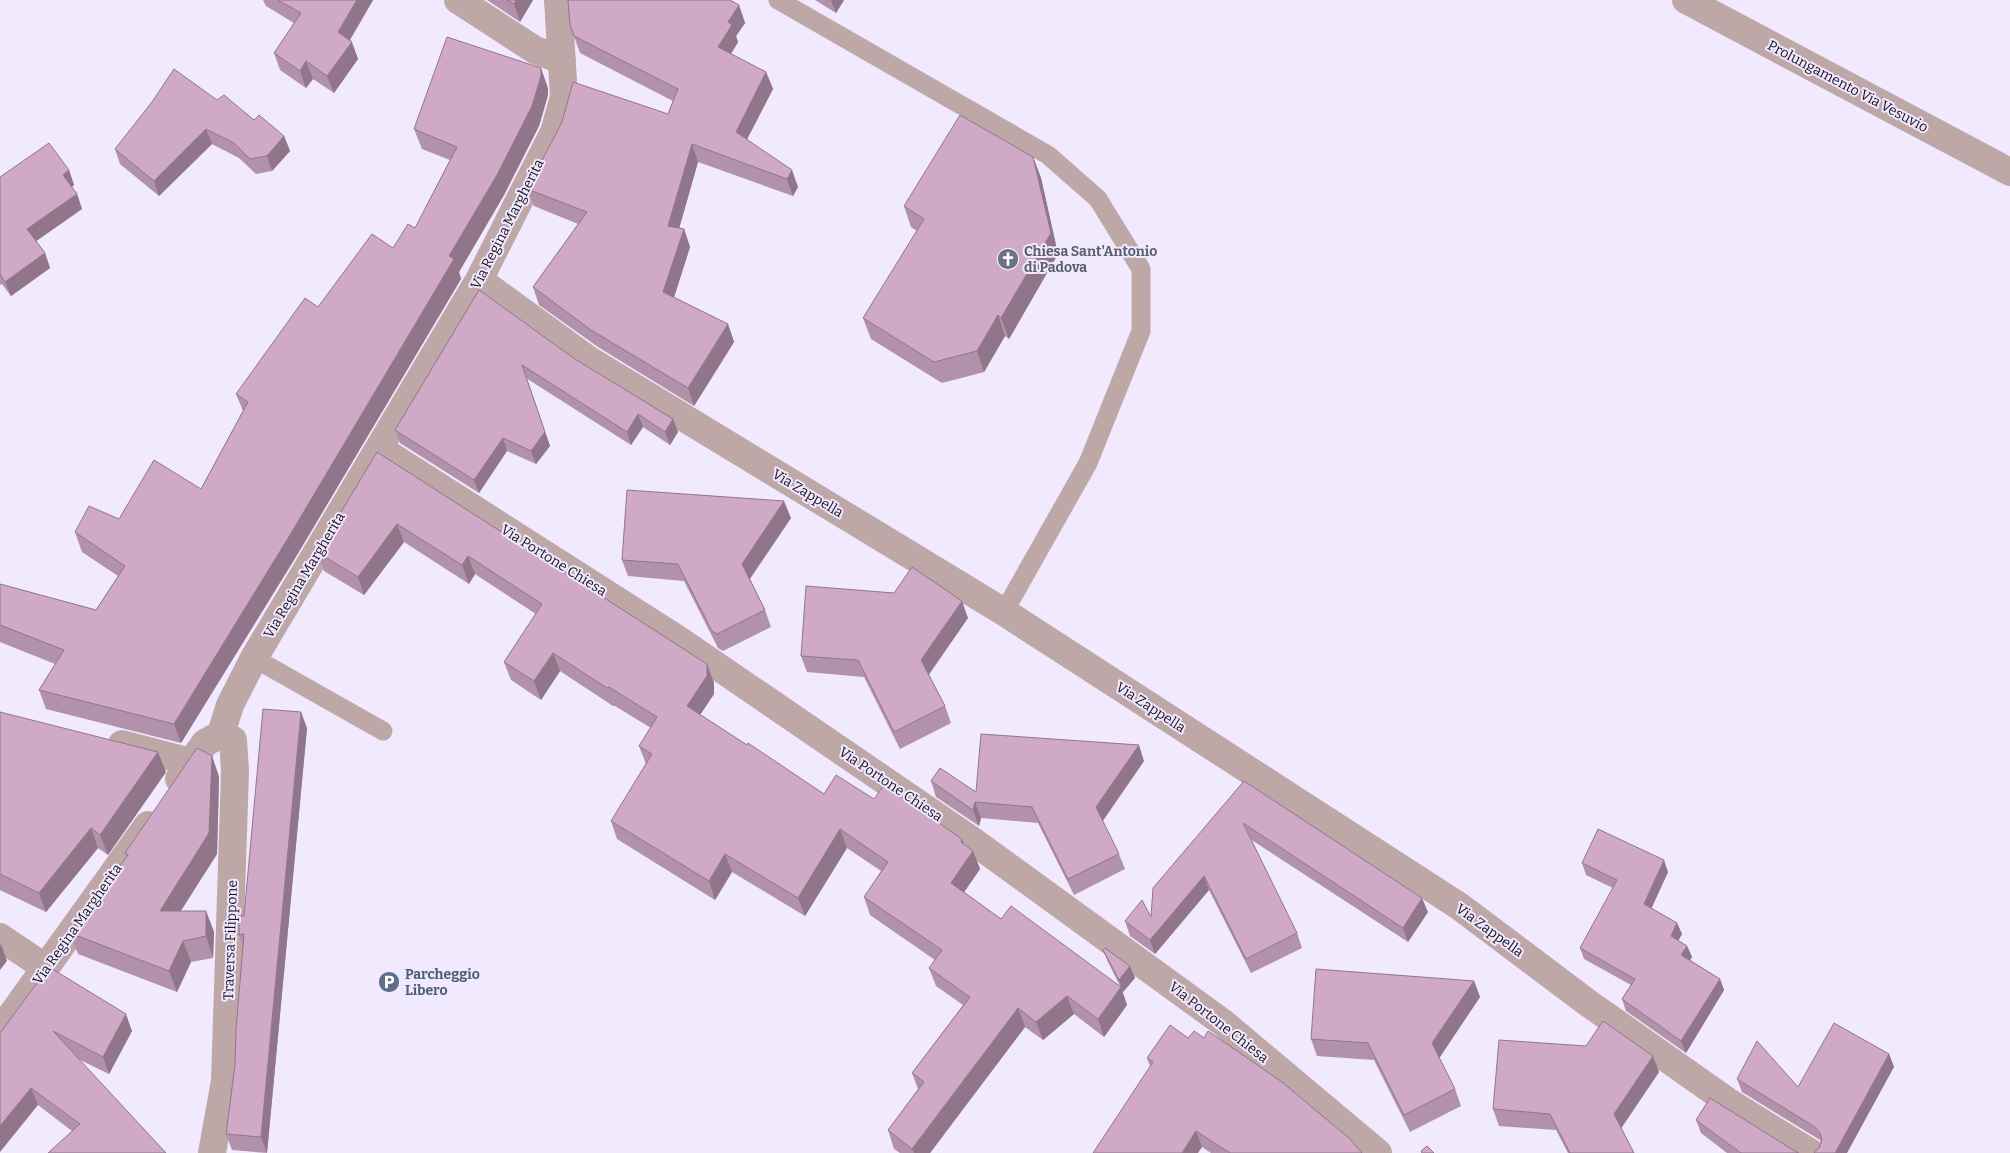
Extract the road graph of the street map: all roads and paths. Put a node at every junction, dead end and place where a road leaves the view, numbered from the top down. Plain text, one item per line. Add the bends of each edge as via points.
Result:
1 (458, 0) edge
2 (558, 0) edge
3 (778, 0) edge
4 (1686, 0) edge
5 (562, 60) junction
6 (2010, 172) edge
7 (479, 280) junction
8 (380, 449) junction
9 (1004, 612) junction
10 (254, 658) junction
11 (383, 731) dead end
12 (221, 734) junction
13 (95, 738) edge
14 (191, 762) junction
15 (0, 938) edge
16 (46, 968) junction
17 (0, 1031) edge
18 (212, 1153) edge
19 (1378, 1153) edge
20 (1812, 1153) edge

1 - 5 street via 535,50
2 - 5 street, Via Regina Margherita
3 - 9 lane via 1048,155 1098,199 1142,269 1141,331 1088,463
4 - 6 street, Prolungamento Via Vesuvio
5 - 7 street, Via Regina Margherita via 564,97 554,132
7 - 8 street, Via Regina Margherita
7 - 9 street, Via Zappella via 589,360
8 - 10 street, Via Regina Margherita
8 - 19 street, Via Portone Chiesa via 679,640 973,841 1222,1022
9 - 20 street, Via Zappella via 1459,906 1714,1092
10 - 11 lane
10 - 12 street, Via Regina Margherita via 230,705
12 - 14 street, Via Regina Margherita via 205,743
12 - 18 street, Traversa Filippone via 233,740 235,771 225,1081
13 - 14 street
14 - 16 street, Via Regina Margherita
15 - 16 street
16 - 17 street, Via Regina Margherita

